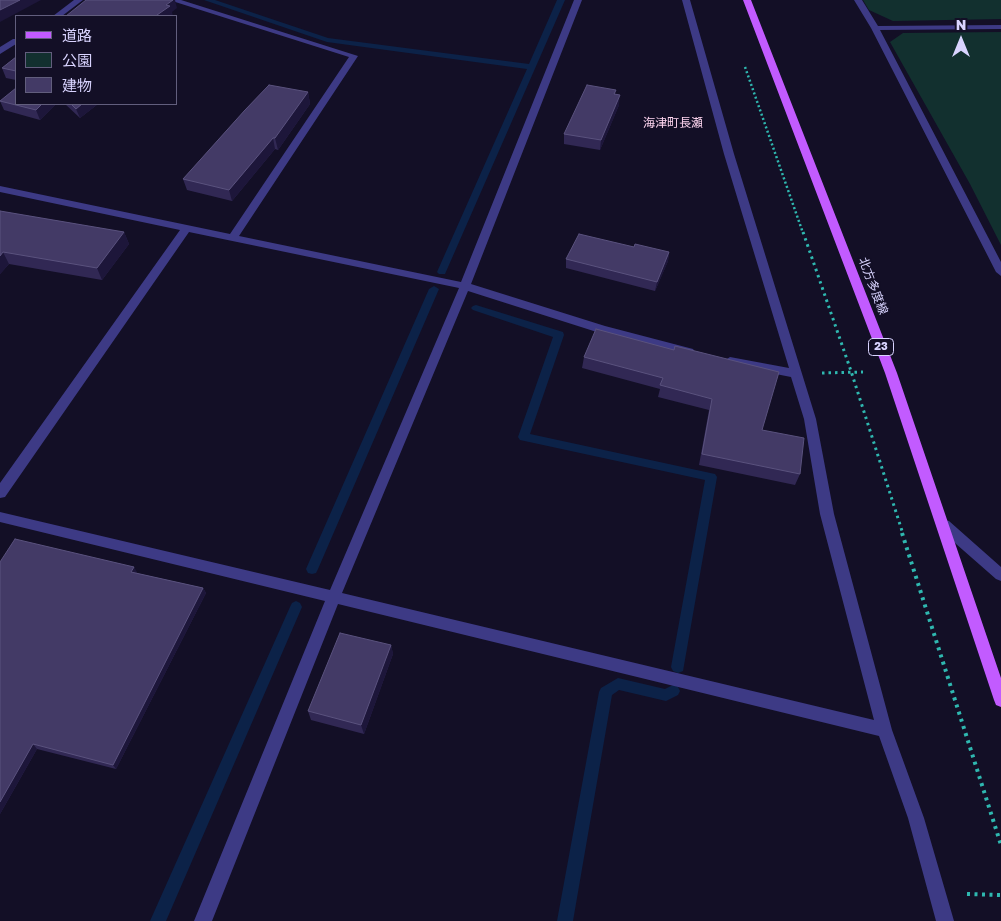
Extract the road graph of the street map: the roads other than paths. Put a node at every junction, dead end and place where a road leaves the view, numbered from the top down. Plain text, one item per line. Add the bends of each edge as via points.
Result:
1 (79, 0) edge
2 (173, 0) edge
3 (578, 0) edge
4 (686, 0) edge
5 (747, 0) edge
6 (858, 0) edge
7 (58, 15) edge
8 (1001, 27) edge
9 (875, 28) junction
10 (15, 42) edge
11 (0, 51) edge
12 (0, 189) edge
13 (187, 227) junction
14 (233, 237) junction
15 (1001, 272) edge
16 (465, 286) junction
17 (702, 355) edge
18 (720, 359) edge
19 (797, 374) junction
20 (0, 493) edge
21 (0, 517) edge
22 (944, 525) junction
23 (1001, 575) edge
24 (334, 596) junction
25 (1001, 700) edge
26 (884, 730) junction
27 (203, 921) edge
28 (945, 921) edge

1 - 7 street
2 - 14 street via 354,56
3 - 16 street
4 - 19 street via 729,154
5 - 22 main road, 北方多度線 / 23 via 891,373
6 - 9 street
8 - 9 street
9 - 15 street
10 - 11 street
12 - 13 street
13 - 14 street
13 - 20 street
14 - 16 street
16 - 17 street via 603,330
16 - 24 street
18 - 19 street
19 - 26 street via 810,419 827,514
21 - 24 street
22 - 23 street
22 - 25 main road, 北方多度線 / 23
24 - 26 street
24 - 27 street
26 - 28 street via 916,818

